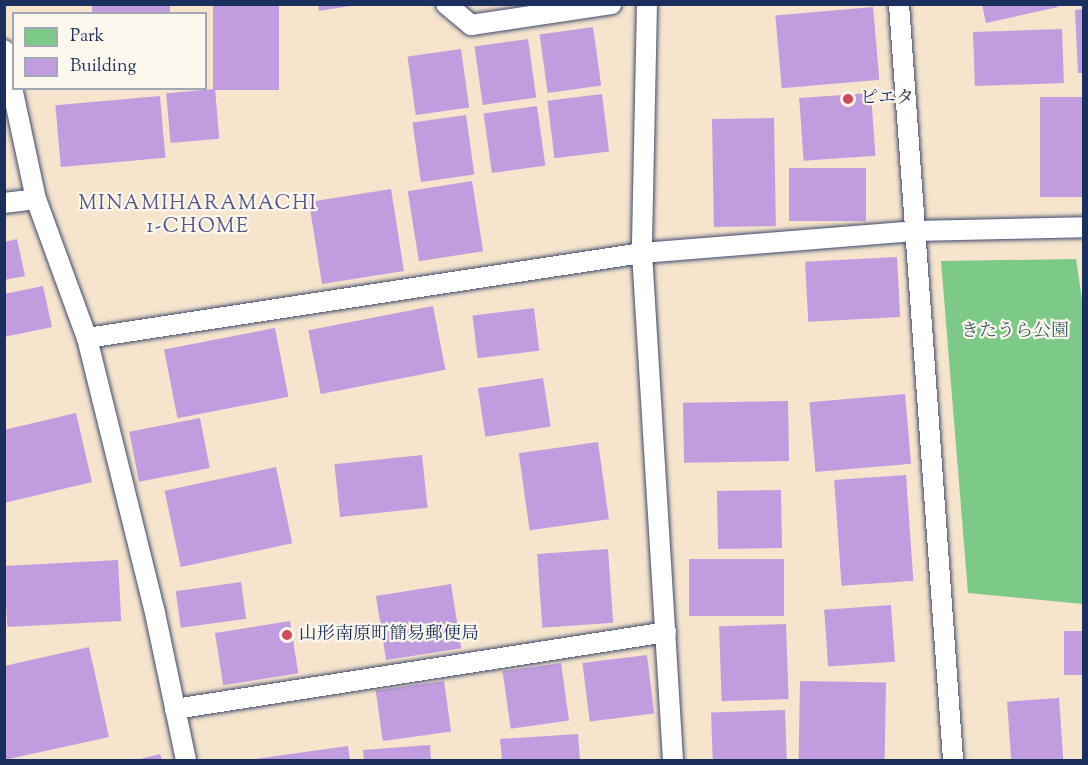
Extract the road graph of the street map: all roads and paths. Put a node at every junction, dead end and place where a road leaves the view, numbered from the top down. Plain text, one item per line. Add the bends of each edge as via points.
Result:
1 (446, 4) edge
2 (611, 4) edge
3 (647, 4) edge
4 (899, 4) edge
5 (4, 50) edge
6 (12, 87) edge
7 (13, 90) edge
8 (36, 199) junction
9 (4, 203) edge
10 (1083, 227) edge
11 (914, 231) junction
12 (642, 253) junction
13 (87, 338) junction
14 (666, 632) junction
15 (175, 709) junction
16 (186, 760) edge
17 (674, 760) edge
18 (953, 760) edge

1 - 2 lane via 471,25
3 - 12 lane
4 - 11 lane
5 - 6 lane
7 - 8 lane
8 - 9 lane
8 - 13 lane
10 - 11 lane
11 - 12 lane
11 - 18 lane
12 - 13 lane
12 - 14 lane
13 - 15 lane
14 - 15 lane
14 - 17 lane
15 - 16 lane

